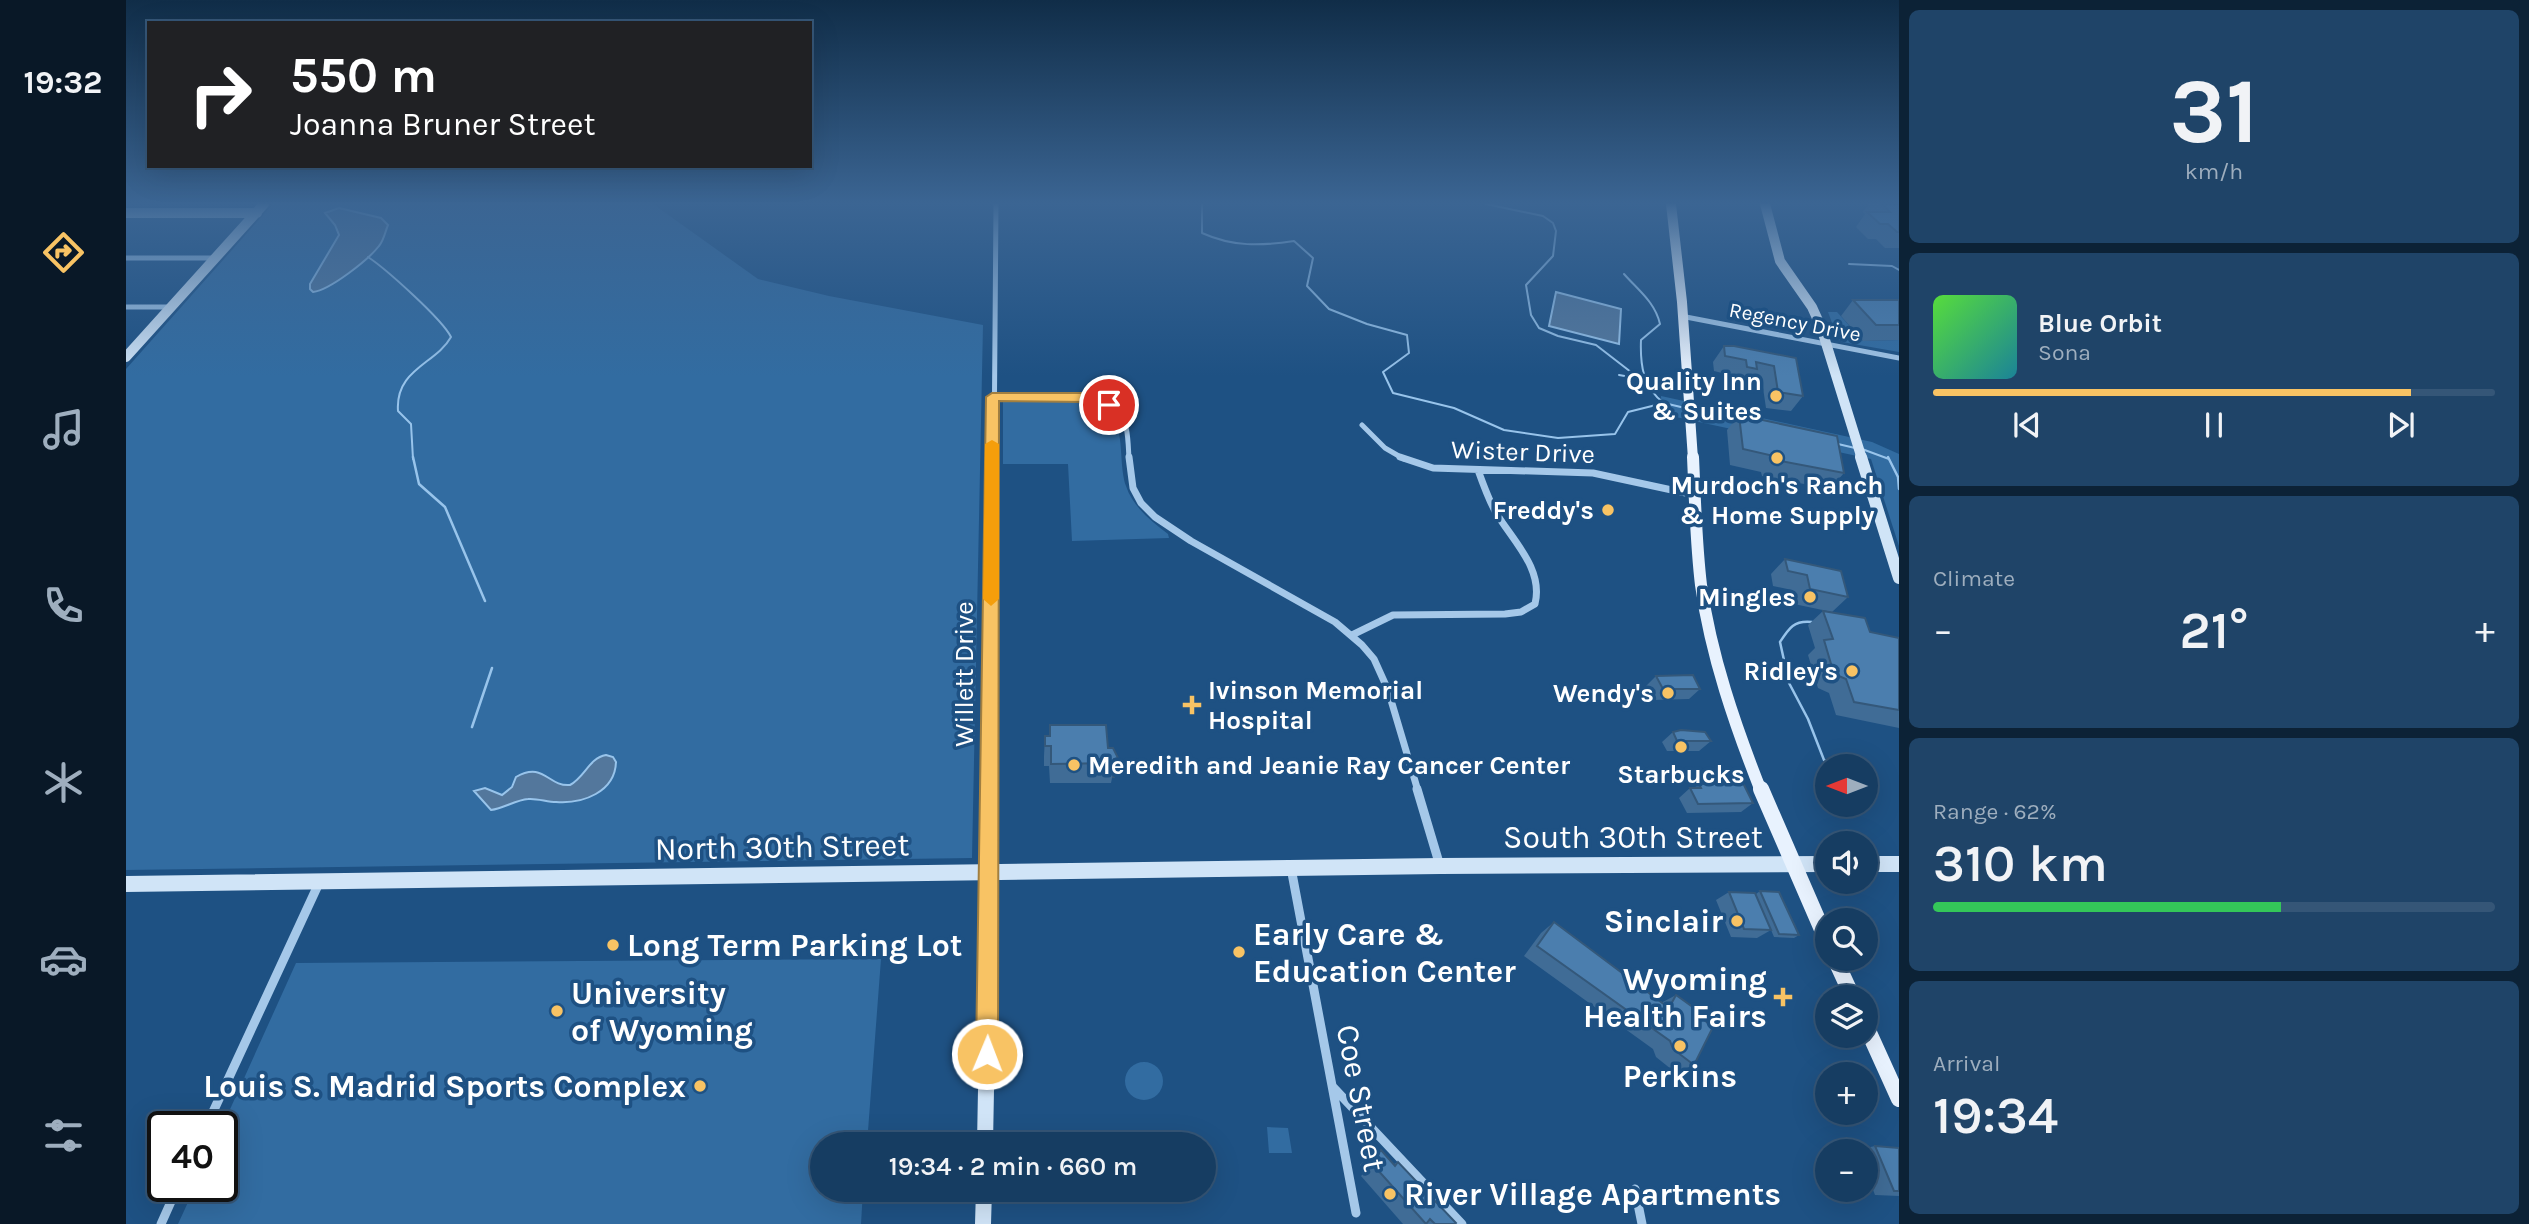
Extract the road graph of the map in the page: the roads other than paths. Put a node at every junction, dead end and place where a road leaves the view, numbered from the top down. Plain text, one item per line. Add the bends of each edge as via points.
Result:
1 (213, 261) edge
2 (995, 261) edge
3 (1679, 261) edge
4 (1780, 261) edge
5 (126, 307) edge
6 (171, 307) junction
7 (1686, 317) junction
8 (1826, 345) junction
9 (126, 357) edge
10 (1899, 358) edge
11 (992, 397) junction
12 (1362, 425) dead end
13 (1478, 470) junction
14 (1695, 495) junction
15 (1899, 578) edge
16 (1352, 635) junction
17 (1792, 864) junction
18 (1815, 864) edge
19 (1878, 864) edge
20 (1899, 864) edge
21 (1440, 866) junction
22 (1291, 868) junction
23 (990, 872) junction
24 (320, 881) junction
25 (126, 884) edge
26 (1815, 915) edge
27 (1876, 1048) edge
28 (1332, 1086) junction
29 (1899, 1099) edge
30 (213, 1111) edge
31 (985, 1132) edge
32 (1635, 1189) dead end
33 (171, 1202) edge
34 (984, 1202) edge
35 (1356, 1213) dead end
36 (161, 1224) edge
37 (984, 1224) edge
38 (1462, 1224) edge
39 (1642, 1224) edge

1 - 6 street
2 - 11 street, Willett Drive
3 - 7 main road
4 - 8 street via 1812,307
5 - 6 street
6 - 9 street
7 - 8 street, Regency Drive
7 - 14 main road
8 - 10 street, Regency Drive
8 - 15 street
11 - 16 street via 1088,398 1116,408 1125,422 1133,488 1155,517
11 - 23 street, Willett Drive
12 - 13 street, Wister Drive via 1378,444 1409,462
13 - 14 street, Wister Drive via 1593,473
13 - 16 street via 1495,511 1534,577 1538,589 1535,604 1505,614 1393,615
14 - 17 main road via 1699,566 1713,642 1756,776
16 - 21 street via 1374,659 1385,682
17 - 18 street, South 30th Street
17 - 21 main road, South 30th Street
17 - 26 main road
19 - 20 street
21 - 22 main road, North 30th Street
22 - 23 street, North 30th Street
22 - 28 street, Coe Street
23 - 24 main road, North 30th Street
23 - 31 street, Willett Drive
24 - 25 main road, North 30th Street
24 - 30 street
27 - 29 main road
28 - 35 street, Coe Street
28 - 38 street
32 - 39 street
33 - 36 street
34 - 37 street

